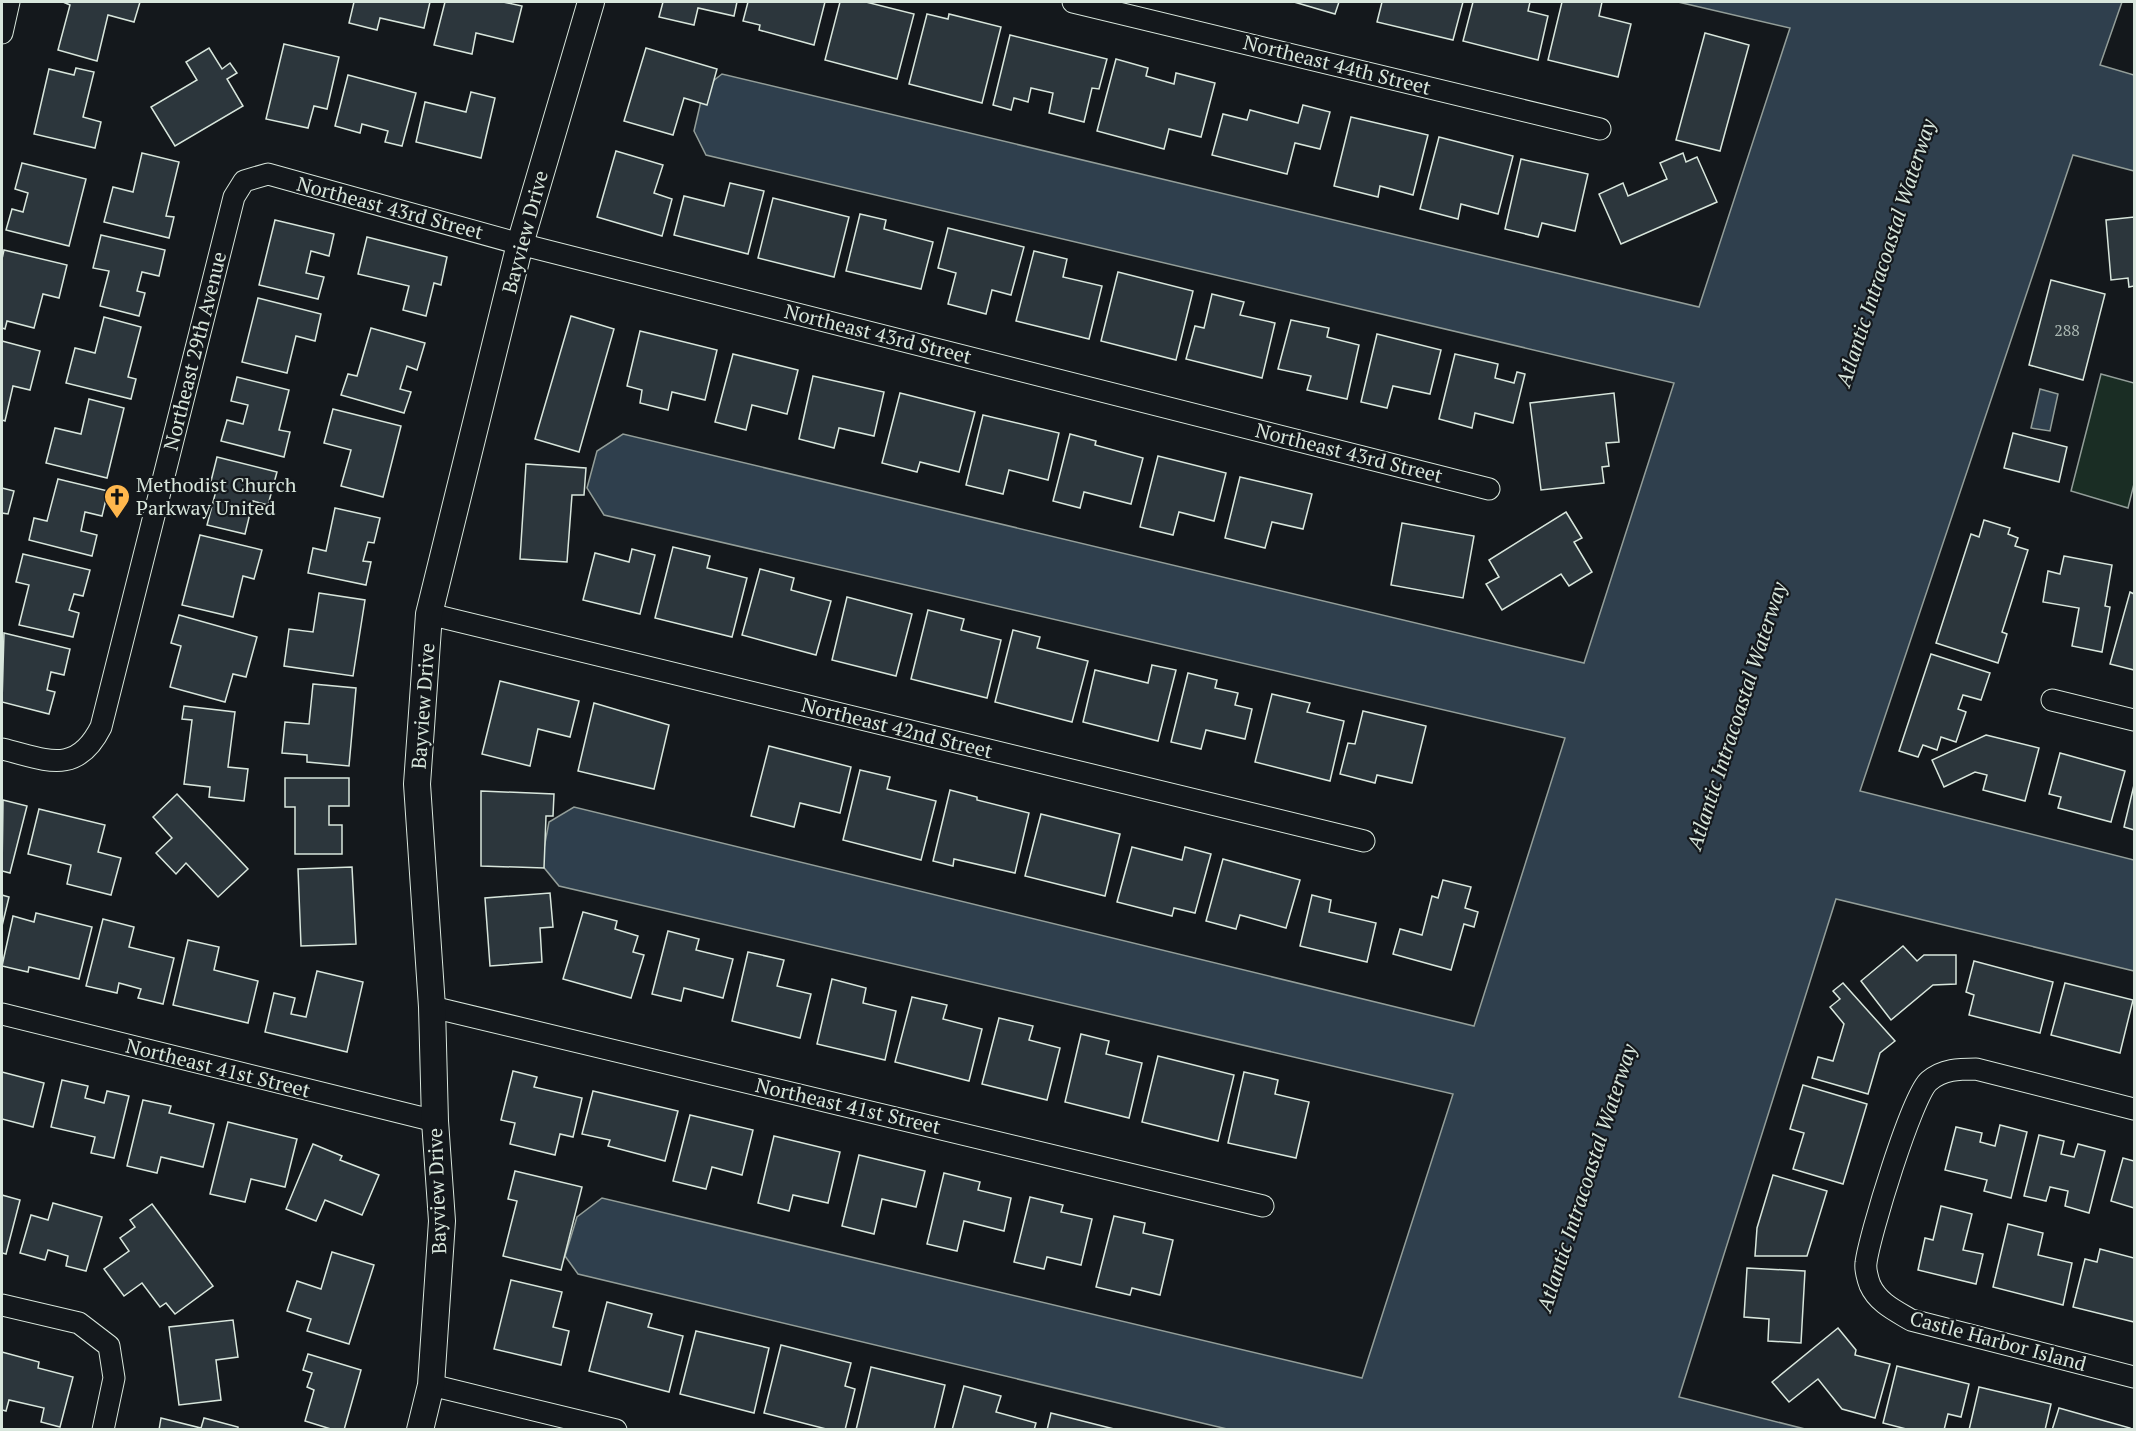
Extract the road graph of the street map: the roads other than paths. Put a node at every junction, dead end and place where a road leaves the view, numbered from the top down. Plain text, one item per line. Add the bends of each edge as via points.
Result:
1 (9, 2) edge
2 (591, 2) edge
3 (1073, 2) edge
4 (2, 33) edge
5 (1600, 129) dead end
6 (268, 174) joint
7 (520, 244) junction
8 (1489, 489) dead end
9 (429, 614) junction
10 (2052, 700) dead end
11 (2134, 720) edge
12 (2, 749) edge
13 (1364, 841) dead end
14 (432, 1007) junction
15 (2, 1014) edge
16 (2134, 1109) edge
17 (435, 1121) junction
18 (1263, 1206) dead end
19 (2, 1305) edge
20 (2134, 1377) edge
21 (431, 1385) junction
22 (103, 1430) edge
23 (420, 1430) edge
24 (616, 1430) edge

1 - 4 street
2 - 7 street, Bayview Drive
3 - 5 street, Northeast 44th Street
6 - 7 street, Northeast 43rd Street
6 - 12 street, Northeast 29th Avenue via 244,181 234,197 101,727 84,752 72,760 57,762
7 - 8 street, Northeast 43rd Street
7 - 9 street, Bayview Drive
9 - 13 street, Northeast 42nd Street
9 - 14 street, Bayview Drive via 417,784
10 - 11 street
14 - 17 street, Bayview Drive
14 - 18 street, Northeast 41st Street
15 - 17 street, Northeast 41st Street
16 - 20 street, Castle Harbor Island via 1976,1069 1950,1069 1928,1082 1915,1105 1865,1265 1870,1285 1885,1305 1911,1320
17 - 21 street, Bayview Drive via 442,1221
19 - 22 street via 79,1323 109,1346 114,1378
21 - 23 street, Bayview Drive
21 - 24 street

